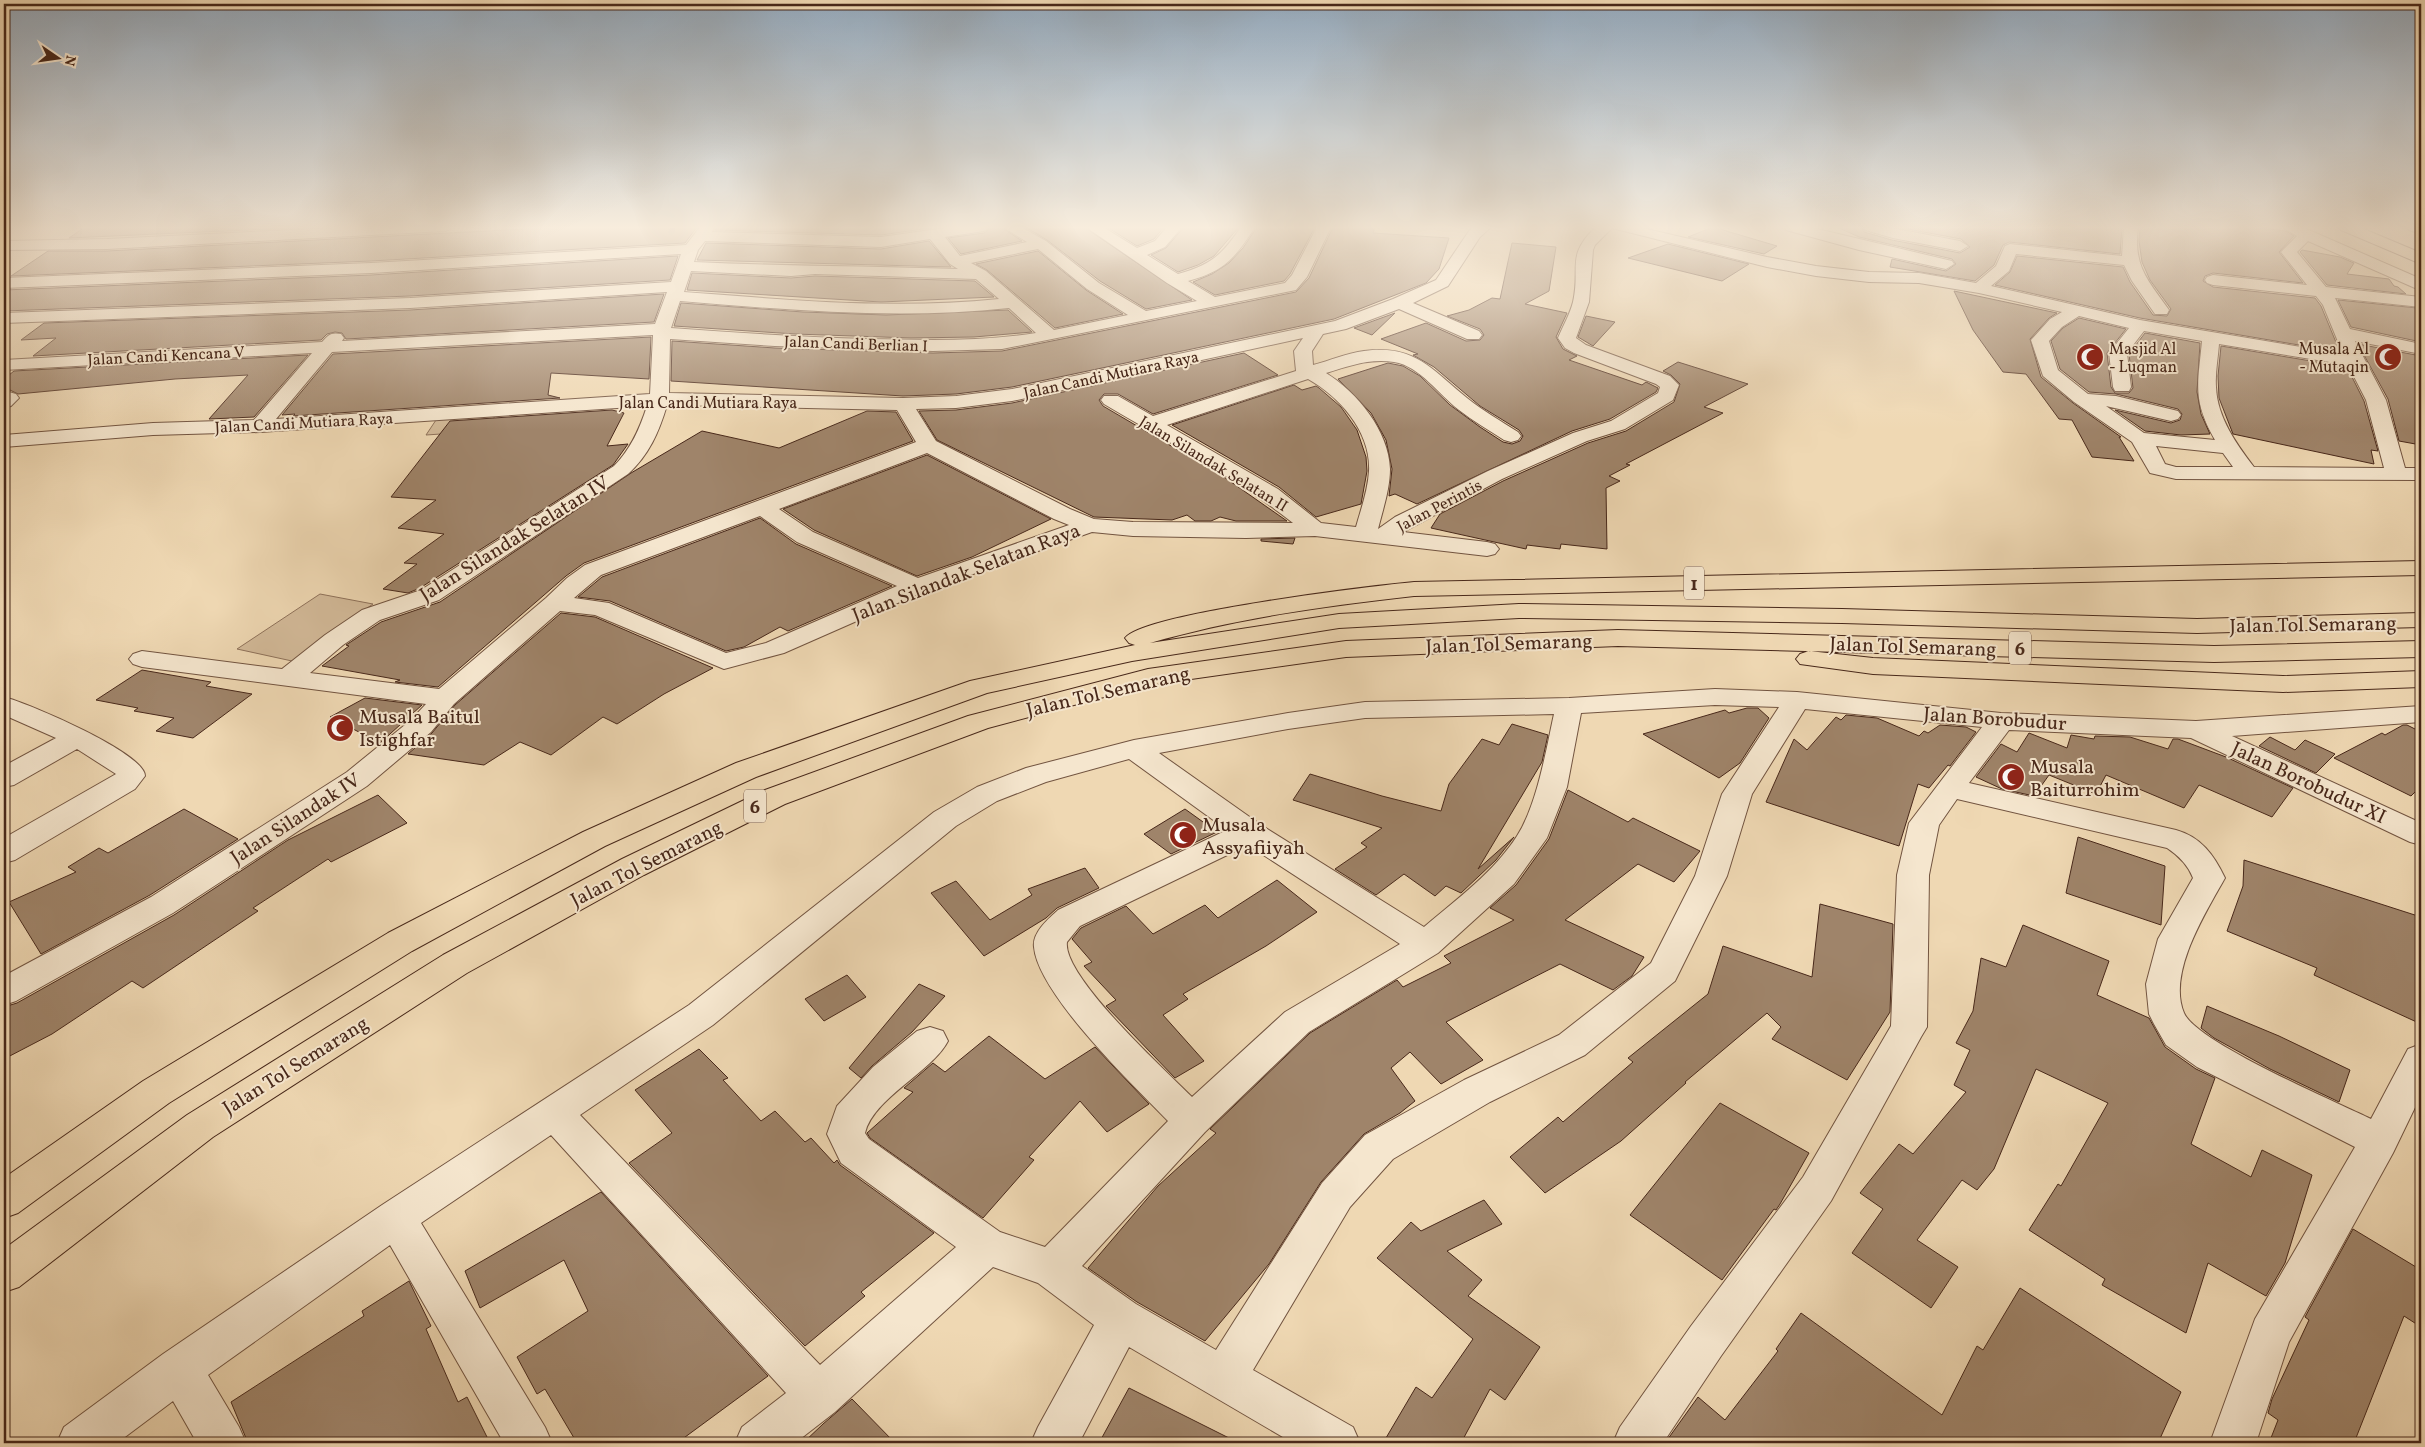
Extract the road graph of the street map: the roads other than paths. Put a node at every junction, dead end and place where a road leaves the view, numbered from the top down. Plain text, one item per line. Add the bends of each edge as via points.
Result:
1 (34, 295) edge
2 (344, 295) edge
3 (418, 295) edge
4 (615, 295) edge
5 (675, 295) edge
6 (706, 295) edge
7 (1001, 295) edge
8 (1107, 295) edge
9 (1198, 295) edge
10 (1253, 295) edge
11 (1417, 295) edge
12 (1582, 295) edge
13 (2006, 295) edge
14 (2149, 295) edge
15 (2323, 295) edge
16 (2352, 295) edge
17 (2421, 302) edge
18 (410, 303) junction
19 (1010, 303) junction
20 (1212, 303) junction
21 (1399, 303) junction
22 (372, 305) junction
23 (332, 306) junction
24 (2161, 310) dead end
25 (2075, 311) junction
26 (4, 316) edge
27 (1142, 316) junction
28 (2140, 326) junction
29 (1317, 330) junction
30 (662, 331) junction
31 (2343, 333) junction
32 (1473, 334) dead end
33 (1050, 336) junction
34 (2211, 337) junction
35 (335, 345) junction
36 (2421, 349) edge
37 (2355, 361) junction
38 (4, 365) edge
39 (1312, 372) junction
40 (2122, 387) dead end
41 (2081, 398) junction
42 (1111, 400) dead end
43 (903, 404) junction
44 (656, 410) junction
45 (2171, 414) dead end
46 (1150, 424) junction
47 (268, 425) junction
48 (1511, 436) dead end
49 (2139, 438) junction
50 (4, 441) edge
51 (928, 445) junction
52 (2231, 448) junction
53 (2248, 474) junction
54 (2396, 474) junction
55 (2421, 474) edge
56 (763, 508) junction
57 (1090, 525) junction
58 (1315, 529) junction
59 (1375, 535) junction
60 (1487, 549) dead end
61 (2421, 568) edge
62 (917, 586) junction
63 (555, 603) junction
64 (2421, 620) edge
65 (1618, 638) junction
66 (2421, 649) edge
67 (142, 659) dead end
68 (287, 678) junction
69 (2421, 679) edge
70 (979, 687) junction
71 (445, 698) junction
72 (1797, 700) junction
73 (4, 705) edge
74 (1569, 706) junction
75 (2421, 714) edge
76 (2000, 721) junction
77 (2196, 730) junction
78 (78, 737) junction
79 (1134, 749) junction
80 (4, 778) edge
81 (1949, 788) junction
82 (1250, 832) junction
83 (2421, 835) edge
84 (4, 852) edge
85 (1426, 944) junction
86 (4, 992) edge
87 (930, 1041) dead end
88 (2421, 1059) edge
89 (554, 1113) junction
90 (1192, 1121) junction
91 (2379, 1141) junction
92 (4, 1200) edge
93 (396, 1218) junction
94 (988, 1246) junction
95 (1052, 1270) junction
96 (4, 1273) edge
97 (1121, 1319) junction
98 (179, 1369) junction
99 (1224, 1378) junction
100 (819, 1396) junction
101 (80, 1443) edge
102 (223, 1443) edge
103 (529, 1443) edge
104 (758, 1443) edge
105 (1054, 1443) edge
106 (1337, 1443) edge
107 (1636, 1443) edge
108 (2233, 1443) edge

1 - 26 street
2 - 23 street
3 - 18 street
4 - 18 street
5 - 30 street
6 - 19 street via 869,308 972,308
7 - 19 street
8 - 27 street
9 - 20 street
10 - 20 street, Jalan Candi Berlian I
11 - 21 street, Jalan Candi Mutiara Raya
12 - 59 street, Jalan Perintis via 1567,338 1571,344 1663,380 1670,386 1666,396 1618,424 1580,437 1495,475
13 - 25 street
14 - 24 street
15 - 31 street via 2331,304
16 - 17 street
18 - 22 street
19 - 33 street
20 - 27 street, Jalan Candi Berlian I
21 - 29 street, Jalan Candi Mutiara Raya
21 - 32 street
22 - 23 street
22 - 35 street
23 - 26 street
25 - 28 street
25 - 41 street via 2056,323 2040,340 2050,372
27 - 33 street, Jalan Candi Berlian I
28 - 34 street
28 - 40 street via 2118,353
29 - 39 street via 1303,350 1304,369
29 - 43 street, Jalan Candi Mutiara Raya via 1012,395
30 - 33 street, Jalan Candi Berlian I via 775,341 933,346 1002,344
30 - 35 street, Jalan Candi Berlian I
30 - 44 street
31 - 36 street
31 - 37 street
34 - 37 street
34 - 52 street via 2207,396
35 - 38 street, Jalan Candi Kencana V
35 - 47 street
37 - 54 street via 2376,400
39 - 46 street
39 - 48 street via 1364,356 1384,354 1401,357 1419,366 1459,402
39 - 59 street via 1352,403 1376,448 1379,475
41 - 45 street
41 - 49 street
42 - 46 street, Jalan Silandak Selatan II
43 - 44 street, Jalan Candi Mutiara Raya
43 - 51 street
44 - 47 street, Jalan Candi Mutiara Raya
44 - 68 street, Jalan Silandak Selatan IV via 636,457 621,470 430,595 371,615
46 - 58 street, Jalan Silandak Selatan II via 1270,494
47 - 50 street, Jalan Candi Mutiara Raya via 154,429
49 - 52 street
49 - 53 street via 2157,469 2176,473
51 - 56 street, Jalan Silandak IV
51 - 57 street via 1062,514
52 - 53 street
53 - 54 street
54 - 55 street
56 - 62 street via 805,537
56 - 63 street, Jalan Silandak IV via 593,570
57 - 58 street, Jalan Silandak Selatan Raya via 1133,529
57 - 62 street, Jalan Silandak Selatan Raya
58 - 59 street, Jalan Silandak Selatan Raya
59 - 60 street, Jalan Silandak Selatan Raya
61 - 70 highway, 1 via 1414,589 1297,601 1167,629
62 - 63 street, Jalan Silandak Selatan Raya via 775,648 724,661 600,608
63 - 71 street, Jalan Silandak IV
64 - 70 highway, Jalan Tol Semarang / 6 via 2197,626 1519,611 1339,621 1132,653
65 - 66 highway, Jalan Tol Semarang / 6 via 2214,654
65 - 69 highway via 1883,666 2283,684
65 - 96 highway, Jalan Tol Semarang / 6 via 1346,649 1148,677 978,722 775,796 633,867 455,964 200,1126
67 - 68 street
68 - 71 street
70 - 92 highway, Jalan Tol Semarang / 6 via 746,770 594,839 400,942 156,1092
71 - 86 street, Jalan Silandak IV via 421,726 357,778 162,905
72 - 74 street, Jalan Borobudur via 1715,697
72 - 76 street, Jalan Borobudur
72 - 99 street via 1737,794 1711,876 1662,972 1572,1045 1477,1091 1379,1147 1336,1195
73 - 78 street
74 - 79 street, Jalan Borobudur via 1366,710
74 - 85 street via 1552,787 1532,838 1503,876
75 - 77 street, Jalan Borobudur
76 - 77 street, Jalan Borobudur
76 - 81 street
77 - 83 street, Jalan Borobudur XI
78 - 80 street
78 - 84 street via 131,771 131,776
79 - 82 street
79 - 89 street, Jalan Borobudur via 1036,775 987,794 945,819 701,1015
81 - 91 street via 2176,840 2188,846 2209,878 2175,939 2163,984 2166,1014 2179,1035 2210,1057
81 - 107 street via 1924,823 1913,875 1909,1027 1817,1189
82 - 85 street
82 - 90 street via 1069,918 1054,934 1050,947 1055,965 1088,1013
85 - 90 street via 1297,1022
87 - 94 street via 886,1078 850,1117 846,1134 855,1151
88 - 91 street
89 - 93 street, Jalan Borobudur
89 - 100 street
90 - 95 street
91 - 108 street via 2270,1334
93 - 98 street, Jalan Borobudur
93 - 103 street
94 - 95 street
94 - 100 street
95 - 97 street
97 - 99 street
97 - 105 street
98 - 101 street, Jalan Borobudur
98 - 102 street
99 - 106 street
100 - 104 street

